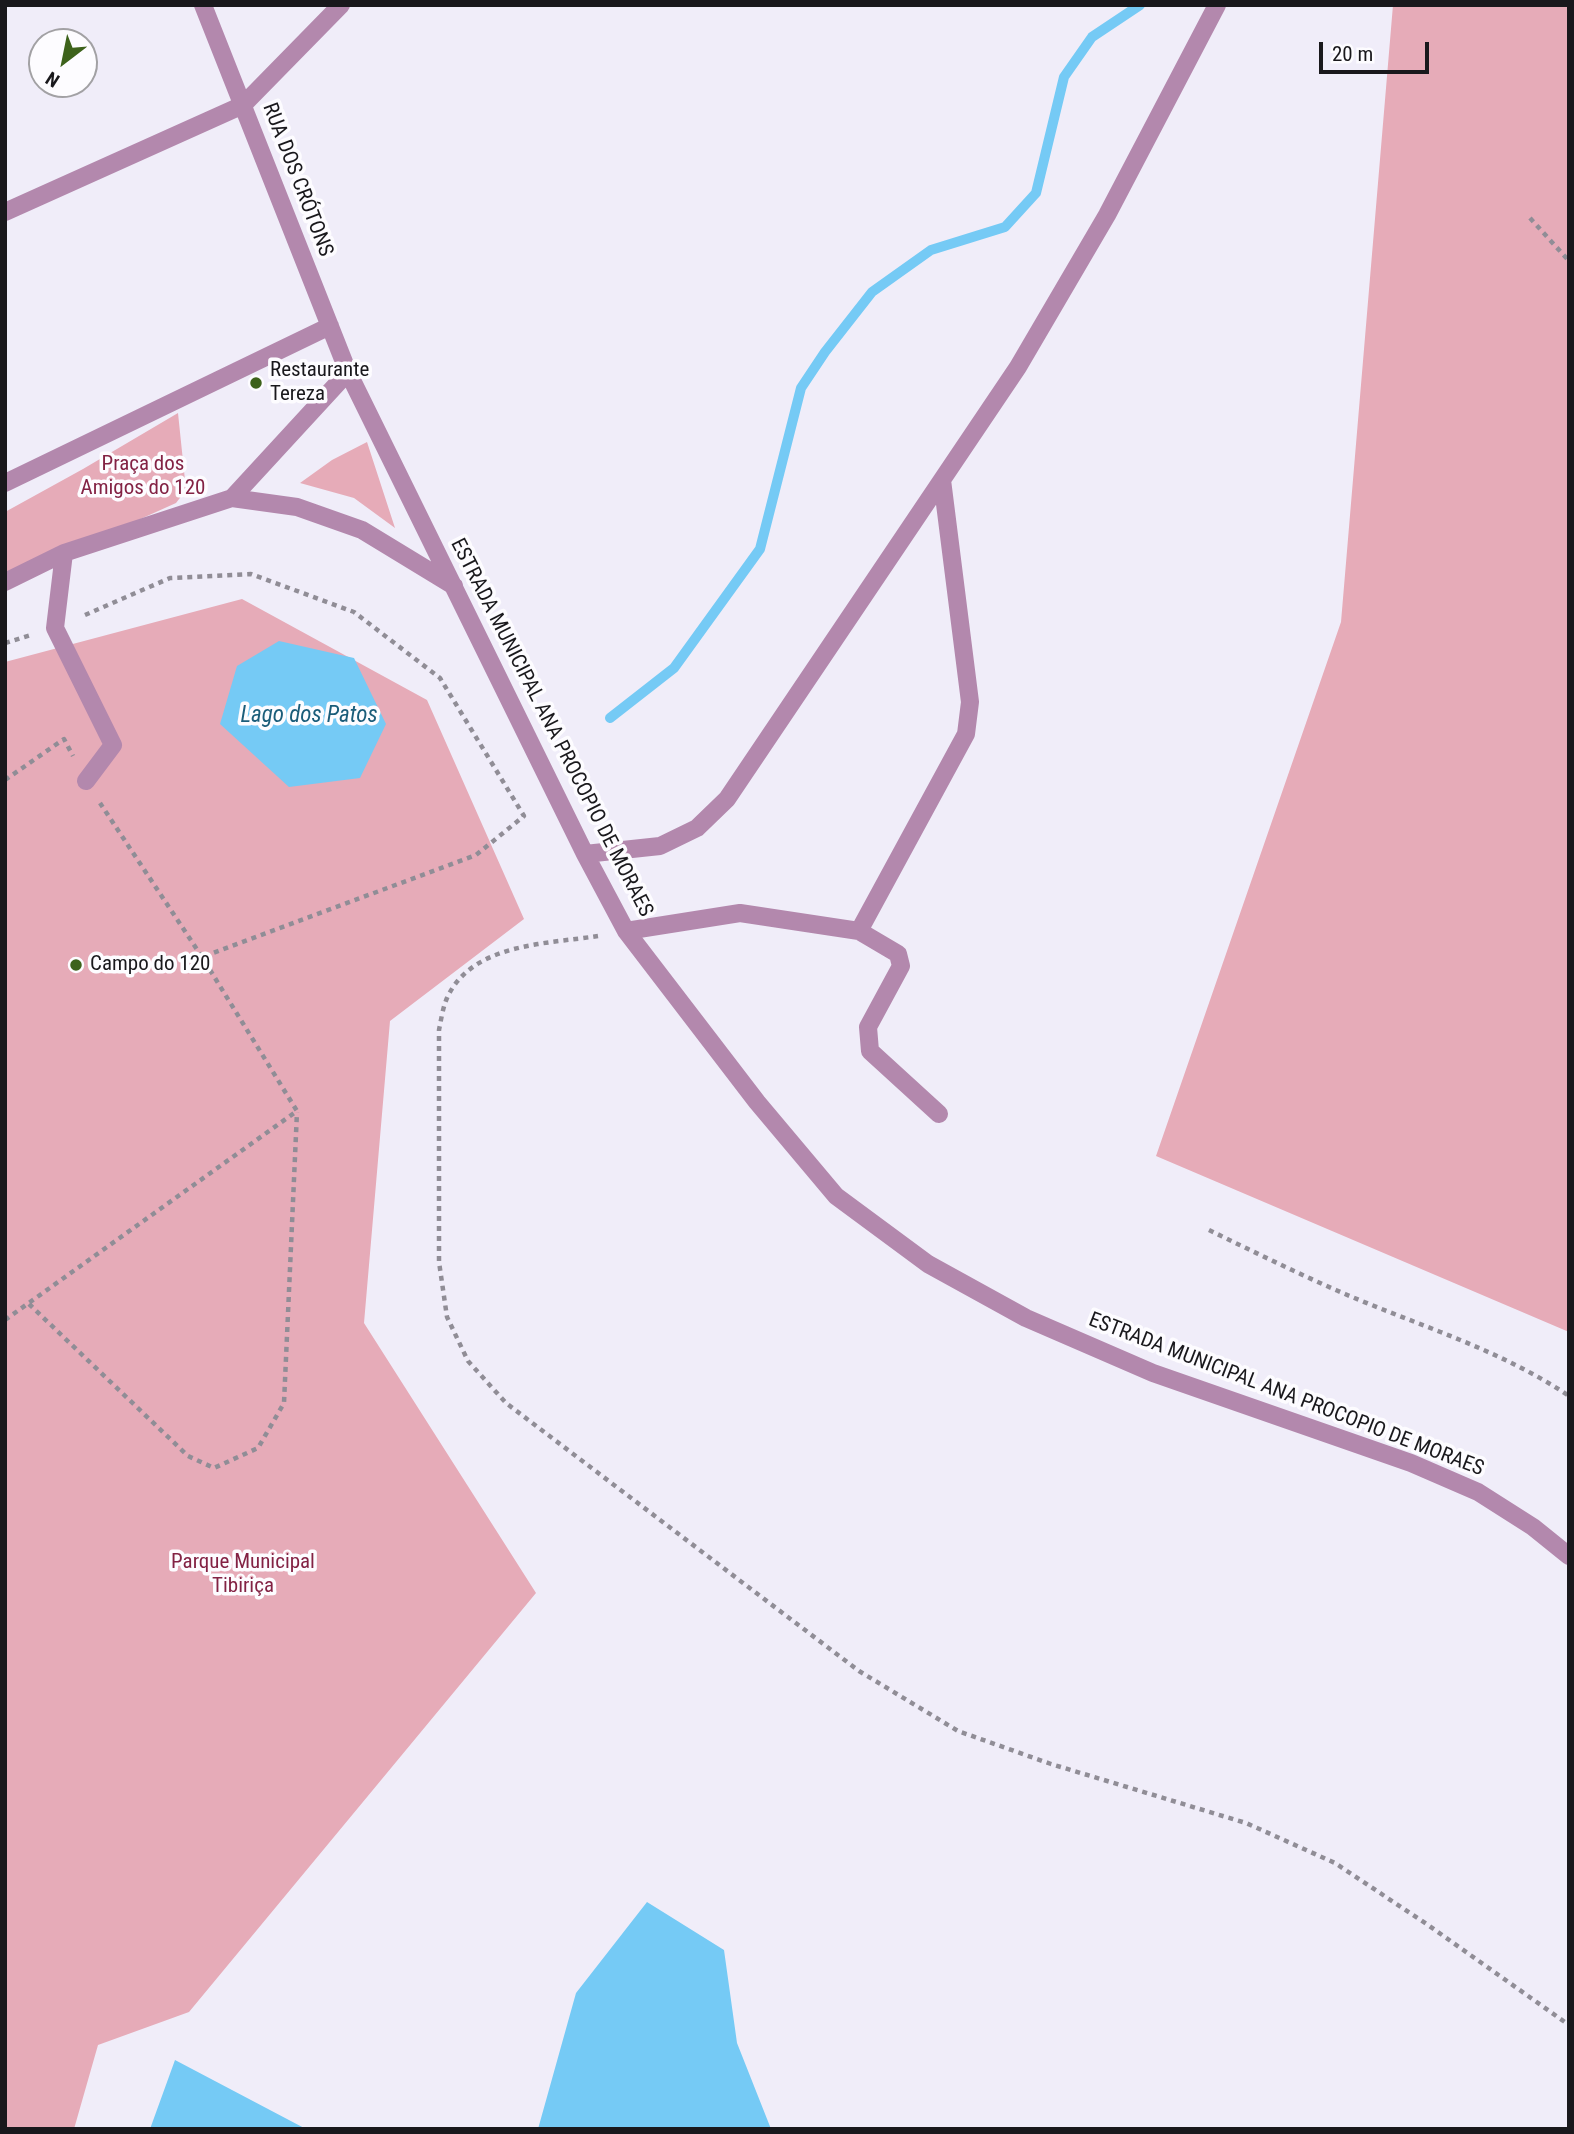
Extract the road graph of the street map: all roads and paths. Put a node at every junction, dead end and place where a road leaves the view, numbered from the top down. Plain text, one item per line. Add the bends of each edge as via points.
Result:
1 (203, 5) edge
2 (341, 5) edge
3 (1217, 5) edge
4 (243, 105) junction
5 (5, 212) edge
6 (1530, 218) dead end
7 (1569, 261) edge
8 (330, 326) junction
9 (348, 372) junction
10 (942, 480) junction
11 (5, 483) edge
12 (232, 498) junction
13 (64, 553) junction
14 (5, 582) edge
15 (454, 586) junction
16 (55, 628) junction
17 (5, 780) edge
18 (86, 781) junction
19 (585, 854) junction
20 (626, 931) junction
21 (859, 931) junction
22 (201, 957) junction
23 (297, 1111) junction
24 (939, 1114) dead end
25 (1209, 1230) dead end
26 (29, 1304) junction
27 (5, 1320) edge
28 (1569, 1396) edge
29 (1569, 1556) edge
30 (1569, 2025) edge

1 - 4 street, RUA DOS CRÓTONS
2 - 4 street
3 - 10 street via 1107,215 1018,367
4 - 5 street
4 - 8 street, RUA DOS CRÓTONS
6 - 7 path
8 - 9 street, RUA DOS CRÓTONS
8 - 11 street
9 - 12 street
9 - 15 street, ESTRADA MUNICIPAL ANA PROCOPIO DE MORAES
10 - 19 street via 727,799 697,828 660,846
10 - 21 street via 970,702 966,734
12 - 13 street
12 - 15 street via 297,507 362,530
13 - 14 street
13 - 16 street
15 - 19 street, ESTRADA MUNICIPAL ANA PROCOPIO DE MORAES
16 - 18 street via 113,745
16 - 22 path via 170,578 251,574 354,612 440,678 524,816 476,855
17 - 18 path via 64,739
18 - 22 path
19 - 20 street, ESTRADA MUNICIPAL ANA PROCOPIO DE MORAES
20 - 21 street via 740,913
20 - 29 street, ESTRADA MUNICIPAL ANA PROCOPIO DE MORAES via 757,1102 836,1196 928,1264 1026,1318 1153,1373 1411,1463 1478,1492
20 - 30 path via 498,953 465,973 447,998 439,1030 439,1262 447,1317 468,1361 506,1403 881,1685 958,1731 1246,1823 1335,1863
21 - 24 street via 898,954 901,966 868,1027 870,1051
22 - 23 path
23 - 26 path
23 - 26 path via 284,1403 258,1448 214,1468 188,1455
25 - 28 path via 1343,1293 1486,1352
26 - 27 path

